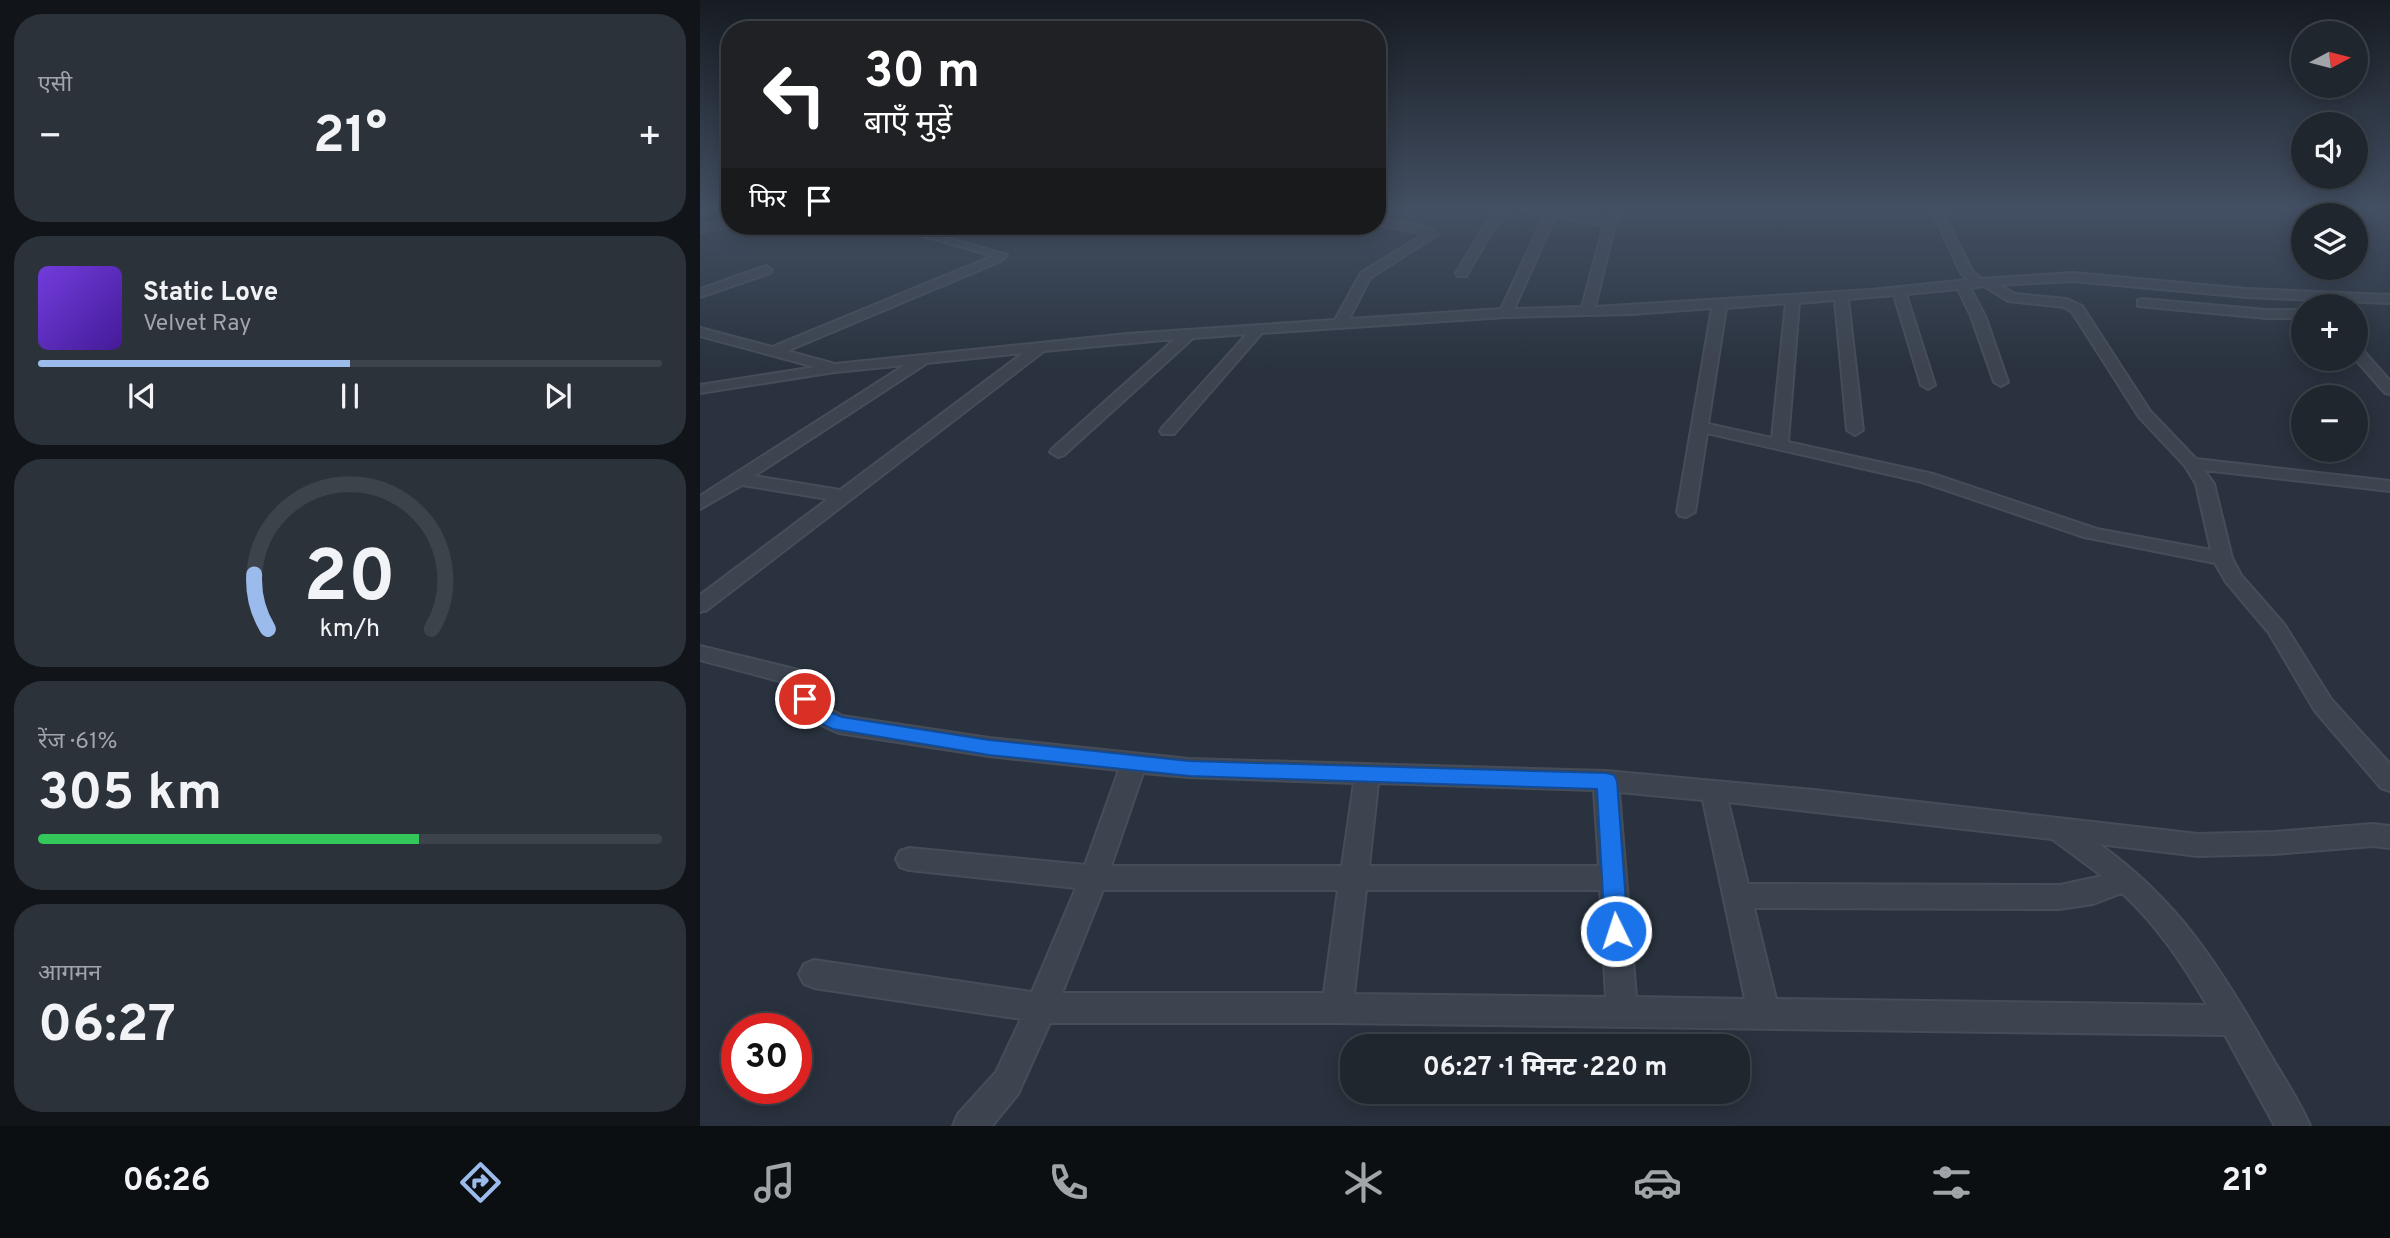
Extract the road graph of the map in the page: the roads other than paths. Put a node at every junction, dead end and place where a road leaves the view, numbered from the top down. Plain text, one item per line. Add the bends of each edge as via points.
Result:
1 (990, 262) edge
2 (1388, 262) edge
3 (1469, 262) edge
4 (1529, 262) edge
5 (1600, 262) edge
6 (1961, 262) edge
7 (766, 270) dead end
8 (1462, 274) dead end
9 (1982, 283) junction
10 (1962, 285) junction
11 (1899, 292) junction
12 (700, 293) edge
13 (1841, 295) junction
14 (2290, 296) joint
15 (1793, 299) junction
16 (2390, 299) edge
17 (1720, 302) junction
18 (2143, 303) dead end
19 (1587, 311) junction
20 (1506, 313) junction
21 (2291, 314) edge
22 (1339, 325) junction
23 (1257, 331) junction
24 (700, 332) edge
25 (1189, 334) junction
26 (1041, 347) junction
27 (775, 351) junction
28 (924, 359) junction
29 (2368, 365) edge
30 (835, 368) junction
31 (2001, 382) dead end
32 (1928, 385) dead end
33 (700, 389) edge
34 (2390, 390) edge
35 (1700, 427) junction
36 (1856, 430) dead end
37 (1168, 431) dead end
38 (1780, 444) junction
39 (1058, 452) dead end
40 (2191, 463) junction
41 (739, 479) junction
42 (2390, 486) edge
43 (842, 496) junction
44 (700, 504) edge
45 (1686, 512) dead end
46 (2222, 558) junction
47 (700, 605) edge
48 (700, 653) edge
49 (1135, 763) junction
50 (1367, 774) junction
51 (1606, 781) junction
52 (2390, 781) edge
53 (1713, 790) junction
54 (2060, 830) junction
55 (2390, 837) edge
56 (909, 859) dead end
57 (1094, 878) junction
58 (1354, 878) junction
59 (1613, 878) junction
60 (2123, 879) junction
61 (1737, 896) junction
62 (814, 974) dead end
63 (1042, 1008) junction
64 (1337, 1008) junction
65 (1622, 1012) junction
66 (1763, 1014) junction
67 (2231, 1020) junction
68 (970, 1126) edge
69 (2293, 1126) edge

1 - 27 street
2 - 22 street via 1365,276
3 - 8 street
4 - 20 street
5 - 19 street
6 - 9 street via 1967,273
7 - 12 street
9 - 10 street
9 - 14 street via 2073,277
9 - 40 street via 2012,298 2073,305 2144,414
10 - 11 street
10 - 31 street
11 - 13 street
11 - 32 street
13 - 15 street
13 - 36 street
14 - 16 street
15 - 17 street
15 - 38 street
17 - 19 street
17 - 35 street
18 - 21 street
19 - 20 street
20 - 22 street
22 - 23 street
23 - 25 street
23 - 37 street
24 - 27 street
25 - 26 street
25 - 39 street
26 - 28 street
26 - 43 street
27 - 30 street
28 - 30 street
28 - 41 street
29 - 34 street
30 - 33 street
35 - 38 street
35 - 45 street
38 - 46 street via 1927,478 2102,536
40 - 42 street
40 - 46 street via 2205,484
41 - 43 street
41 - 44 street
43 - 47 street
46 - 52 street via 2292,651 2323,705
48 - 49 street via 790,676 817,715 839,724
49 - 50 street
49 - 57 street
50 - 51 street
50 - 58 street
51 - 53 street
51 - 59 street
53 - 54 street
53 - 61 street
54 - 55 street via 2198,845
54 - 60 street
56 - 57 street
57 - 58 street
57 - 63 street
58 - 59 street
58 - 64 street
59 - 65 street
60 - 61 street via 2086,895 2060,897
60 - 67 street via 2174,930
61 - 66 street
62 - 63 street
63 - 64 street
63 - 68 street via 1007,1083
64 - 65 street
65 - 66 street
66 - 67 street
67 - 69 street

